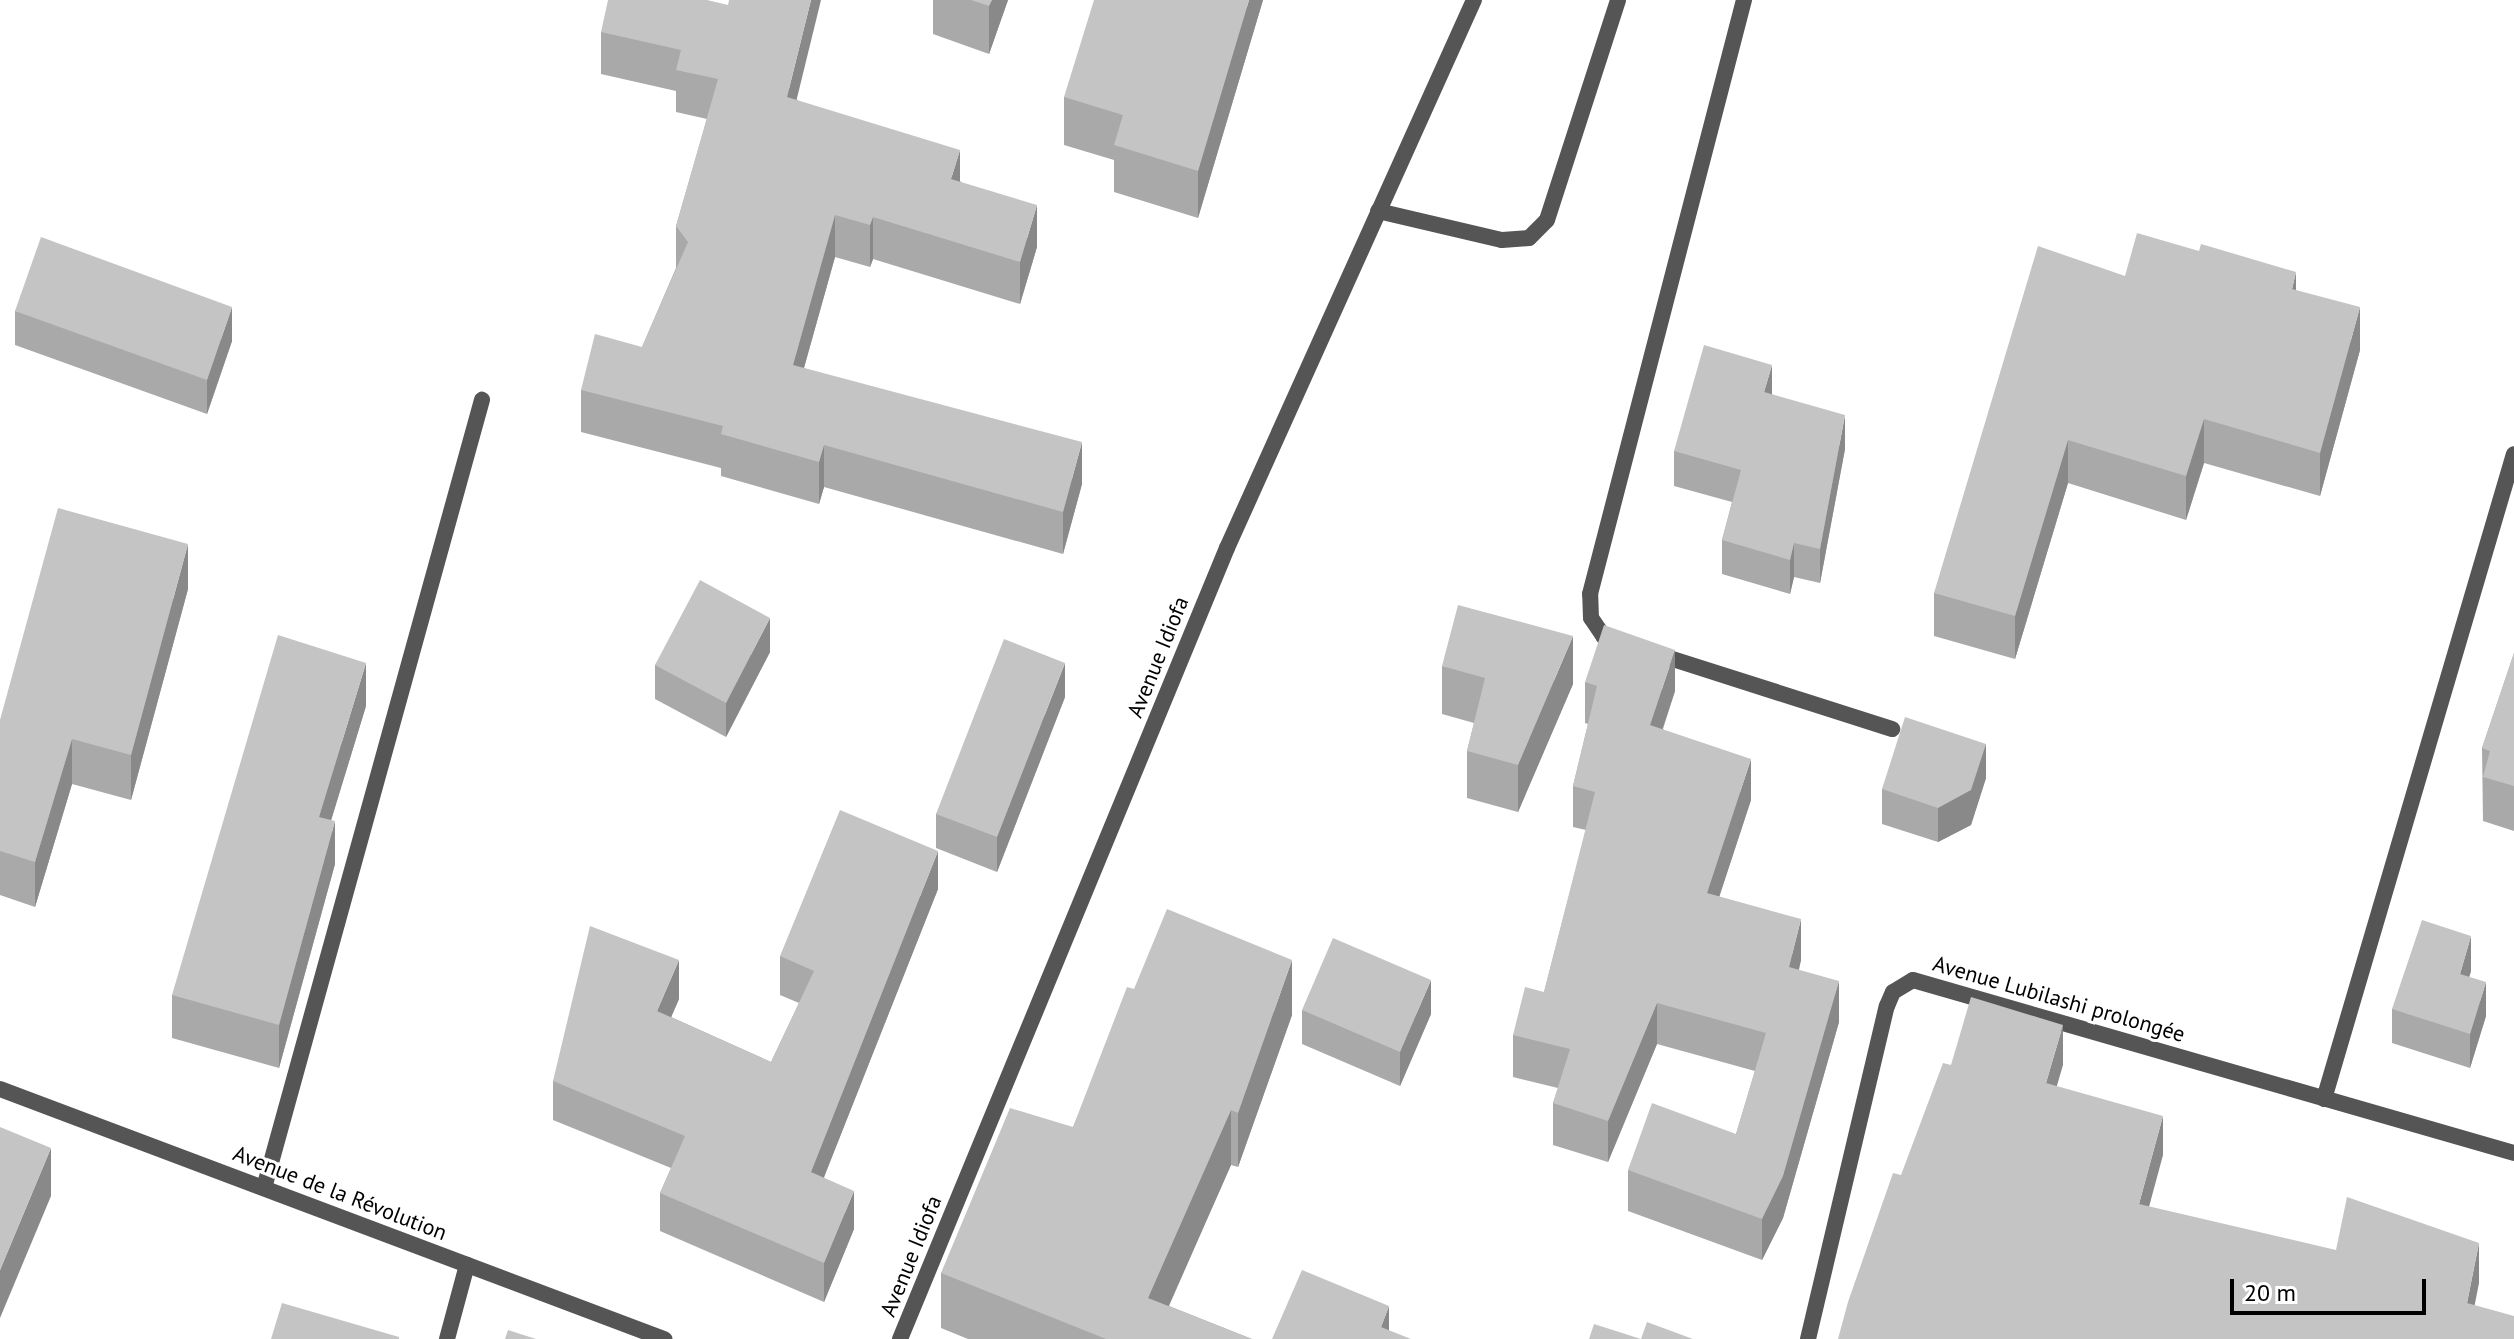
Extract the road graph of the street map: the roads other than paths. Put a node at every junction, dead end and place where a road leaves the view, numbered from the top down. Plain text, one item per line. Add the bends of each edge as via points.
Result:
1 (1474, 0) edge
2 (1618, 0) edge
3 (1744, 0) edge
4 (1378, 211) junction
5 (482, 400) dead end
6 (2514, 454) edge
7 (1892, 729) dead end
8 (0, 1089) edge
9 (2324, 1099) junction
10 (2514, 1153) edge
11 (264, 1188) junction
12 (467, 1265) junction
13 (447, 1339) edge
14 (664, 1339) edge
15 (900, 1339) edge
16 (1808, 1339) edge

1 - 4 street, Avenue Idiofa
2 - 4 street via 1547,220 1529,238 1502,240
3 - 7 street via 1590,594 1591,618 1604,637
4 - 15 street, Avenue Idiofa via 1227,548
5 - 11 street
6 - 9 street
8 - 11 street, Avenue de la Révolution
9 - 10 street, Avenue Lubilashi prolongée
9 - 16 street, Avenue Lubilashi prolongée via 1931,984 1901,984 1887,1006
11 - 12 street, Avenue de la Révolution
12 - 13 street
12 - 14 street, Avenue de la Révolution

